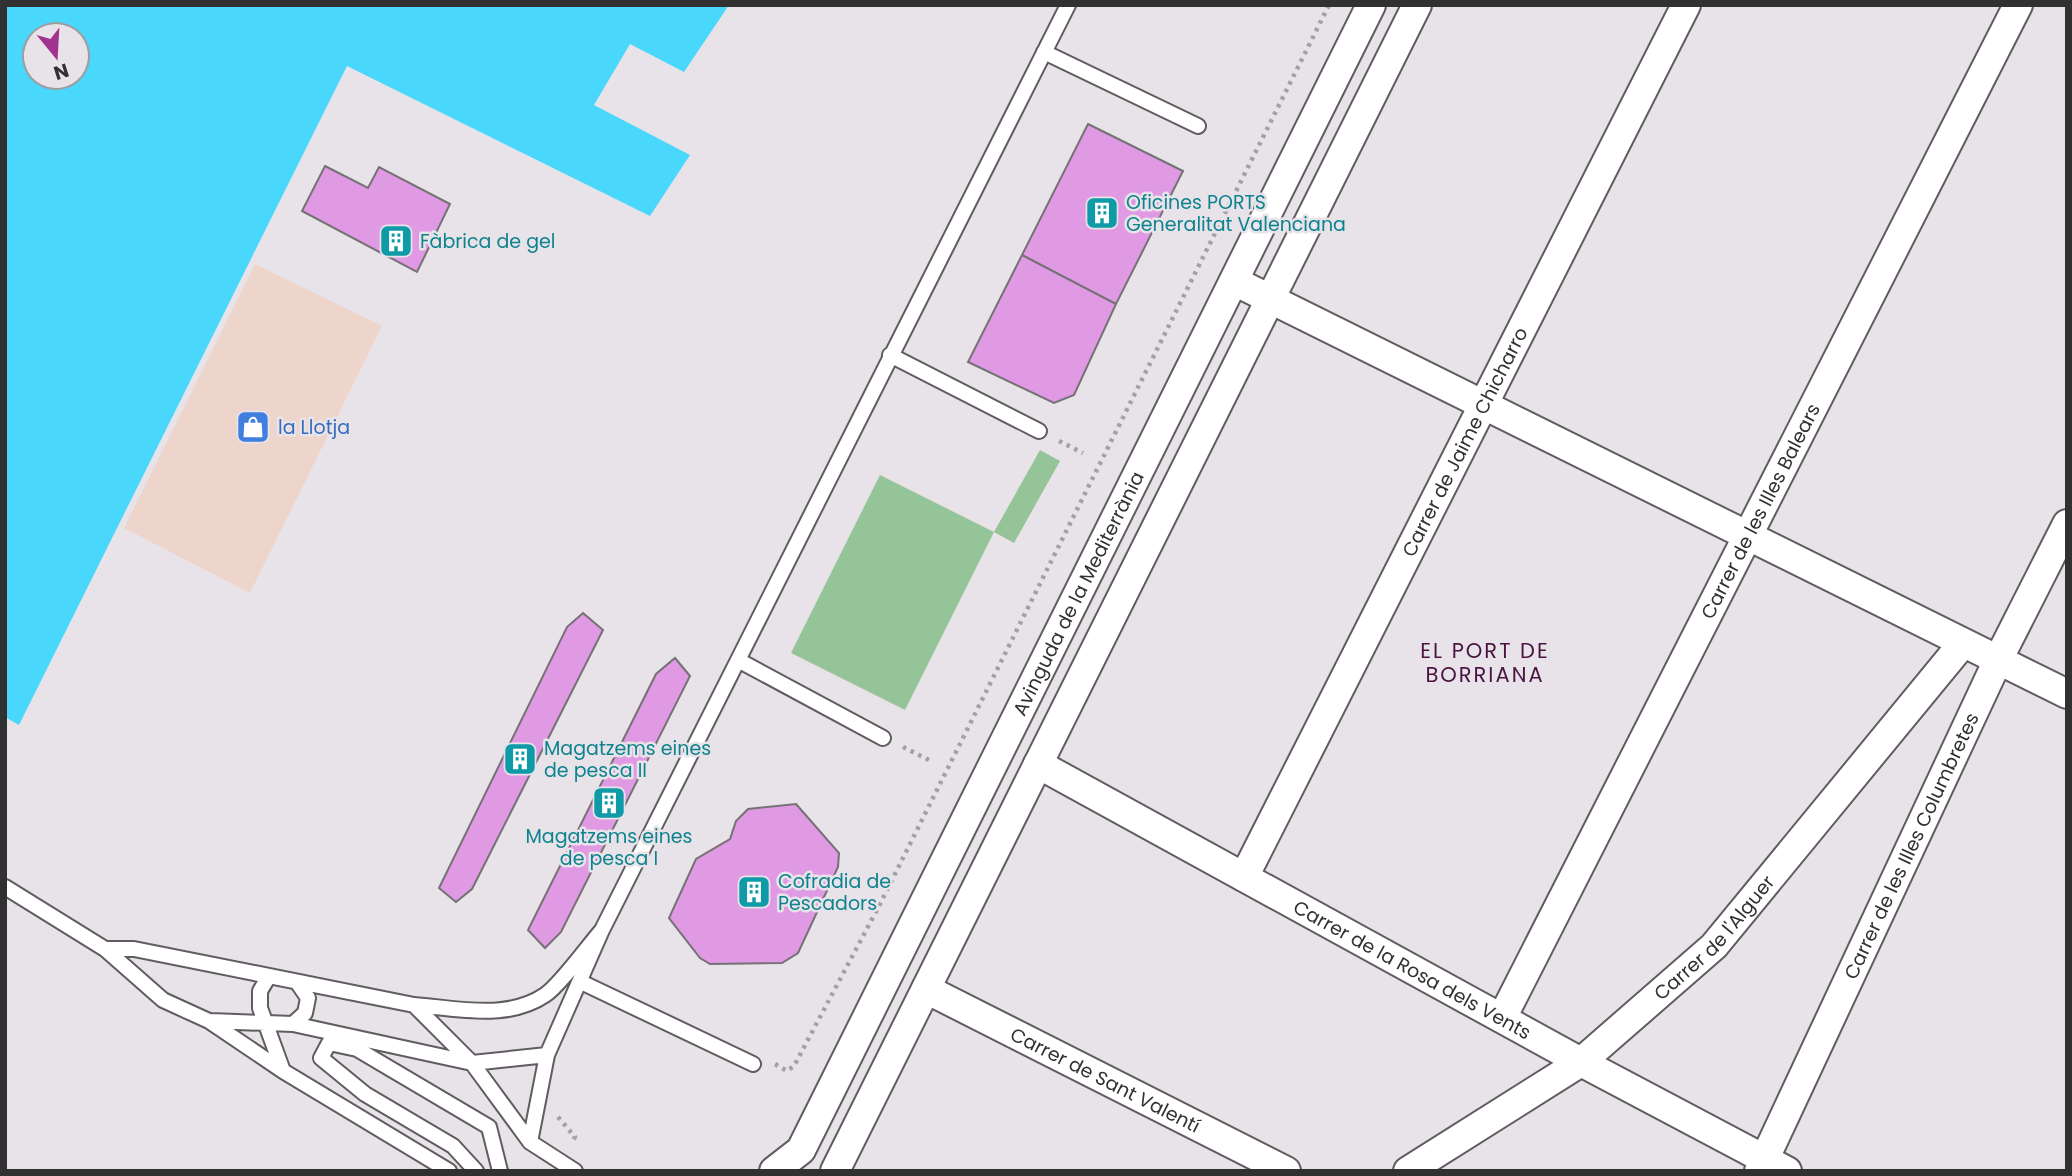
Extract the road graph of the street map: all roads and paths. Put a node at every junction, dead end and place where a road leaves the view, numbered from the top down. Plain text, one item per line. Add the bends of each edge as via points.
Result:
1 (1068, 5) edge
2 (1329, 5) edge
3 (1371, 5) edge
4 (1417, 5) edge
5 (1686, 5) edge
6 (2018, 5) edge
7 (1044, 52) junction
8 (1198, 127) dead end
9 (1234, 281) junction
10 (1270, 299) junction
11 (890, 355) junction
12 (1483, 405) junction
13 (1039, 431) dead end
14 (2067, 524) edge
15 (1747, 536) junction
16 (1963, 643) junction
17 (738, 660) junction
18 (1998, 660) junction
19 (2067, 694) edge
20 (883, 738) dead end
21 (1038, 764) junction
22 (1244, 877) junction
23 (5, 887) edge
24 (602, 930) junction
25 (105, 949) junction
26 (269, 976) junction
27 (297, 982) junction
28 (581, 982) junction
29 (926, 989) junction
30 (414, 1004) junction
31 (1502, 1018) junction
32 (209, 1021) junction
33 (265, 1022) junction
34 (293, 1024) junction
35 (547, 1055) junction
36 (768, 1060) dead end
37 (1581, 1062) junction
38 (472, 1063) junction
39 (753, 1064) dead end
40 (283, 1071) junction
41 (556, 1114) dead end
42 (530, 1142) junction
43 (558, 1160) junction
44 (1770, 1167) edge
45 (449, 1171) edge
46 (476, 1171) edge
47 (500, 1171) edge
48 (575, 1171) edge
49 (774, 1171) edge
50 (835, 1171) edge
51 (1286, 1171) edge
52 (1408, 1171) edge

1 - 7 lane
2 - 36 path via 794,1066 787,1071
3 - 9 street, Avinguda de la Mediterrània
4 - 10 street, Avinguda de la Mediterrània
5 - 12 street, Carrer de Jaime Chicharro
6 - 15 street, Carrer de les Illes Balears
7 - 8 lane
7 - 11 lane
9 - 10 street
9 - 49 street, Avinguda de la Mediterrània via 801,1150
10 - 12 street
10 - 21 street, Avinguda de la Mediterrània
11 - 13 lane
11 - 17 lane
12 - 15 street
12 - 22 street, Carrer de Jaime Chicharro
14 - 18 street, Carrer de les Illes Columbretes
15 - 16 street
15 - 31 street, Carrer de les Illes Balears
16 - 18 street
16 - 37 street, Carrer de l'Alguer via 1714,946
17 - 20 lane
17 - 24 lane
18 - 19 street
18 - 44 street, Carrer de les Illes Columbretes
21 - 22 street, Carrer de la Rosa dels Vents
21 - 29 street, Avinguda de la Mediterrània
22 - 31 street, Carrer de la Rosa dels Vents
23 - 25 lane
24 - 28 lane
24 - 30 lane via 547,994 523,1007 495,1012
25 - 26 lane via 134,948
25 - 32 lane via 163,1000
26 - 27 lane
26 - 33 lane via 260,991
27 - 30 lane
27 - 34 lane via 308,998 305,1013
28 - 35 lane
28 - 39 lane
29 - 50 street, Avinguda de la Mediterrània
29 - 51 street, Carrer de Sant Valentí
30 - 38 lane
31 - 37 street, Carrer de la Rosa dels Vents
32 - 33 lane
32 - 40 lane
33 - 34 lane
33 - 40 lane
34 - 38 lane
35 - 38 lane
35 - 42 lane
37 - 44 street, Carrer de la Rosa dels Vents
37 - 52 street, Carrer de l'Alguer
38 - 42 lane
40 - 45 lane
41 - 43 path via 575,1137
42 - 43 lane
43 - 48 lane
46 - 47 lane via 453,1146 365,1094 321,1058 329,1043 356,1049 489,1127

